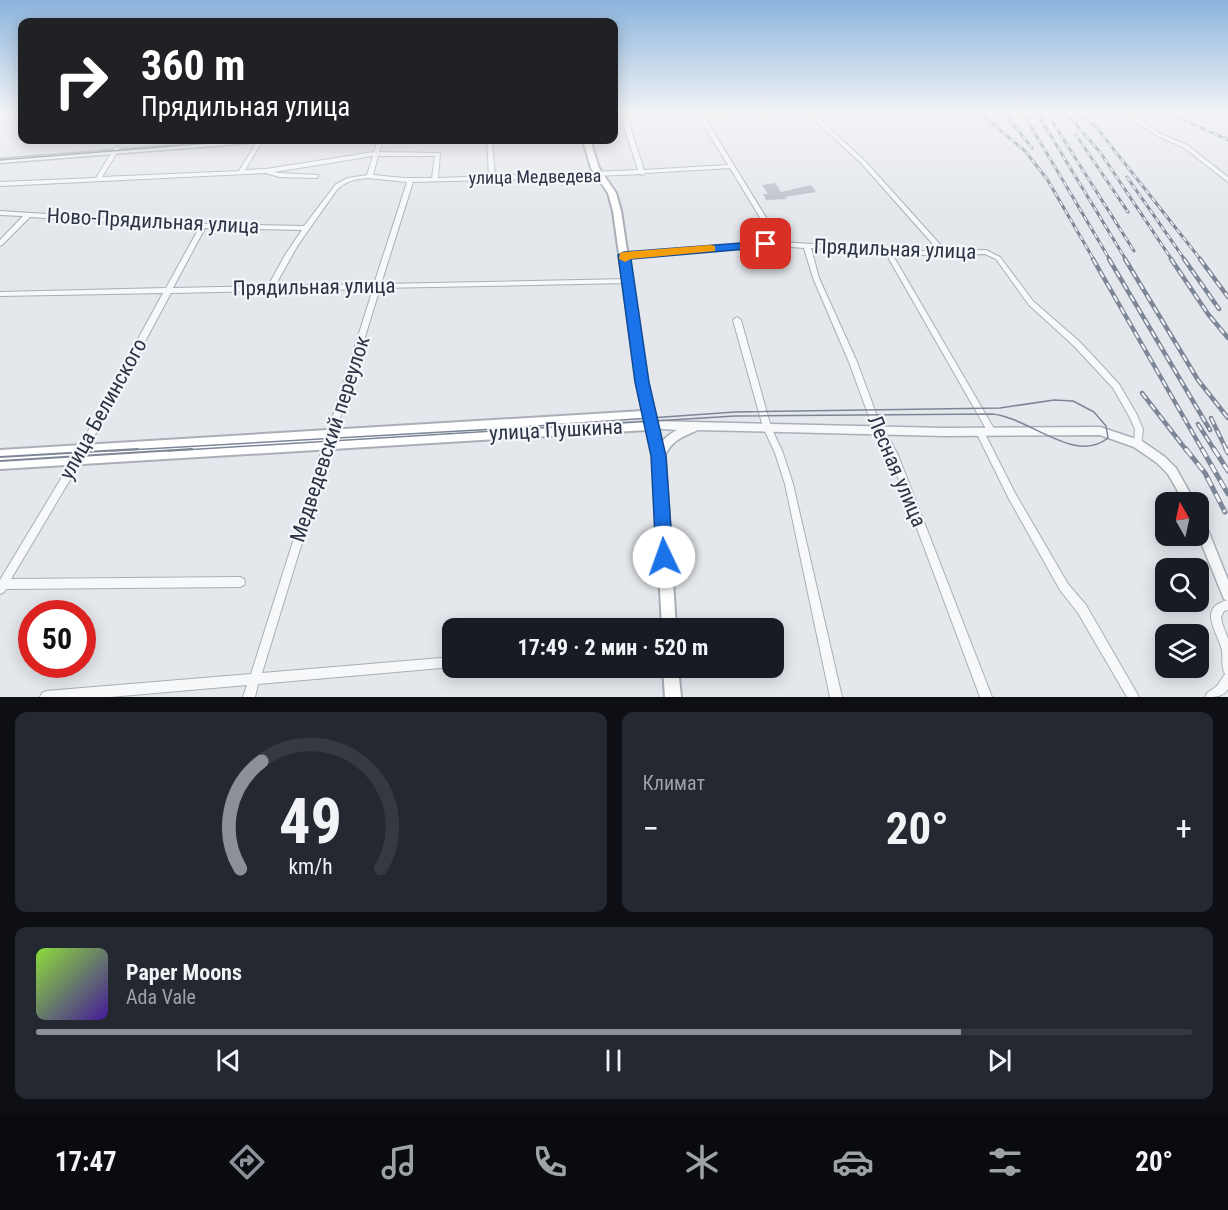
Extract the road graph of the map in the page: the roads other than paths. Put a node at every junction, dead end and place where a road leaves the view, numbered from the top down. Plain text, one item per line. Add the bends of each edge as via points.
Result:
1 (161, 146) edge
2 (180, 146) edge
3 (257, 146) edge
4 (379, 146) edge
5 (489, 146) edge
6 (588, 146) edge
7 (633, 146) edge
8 (719, 146) edge
9 (847, 146) edge
10 (1184, 146) edge
11 (116, 150) junction
12 (376, 154) junction
13 (0, 160) edge
14 (731, 166) junction
15 (266, 171) junction
16 (241, 172) junction
17 (642, 173) junction
18 (316, 176) dead end
19 (370, 176) junction
20 (600, 176) junction
21 (492, 177) junction
22 (99, 178) junction
23 (435, 179) junction
24 (1228, 180) edge
25 (410, 181) junction
26 (0, 184) edge
27 (0, 213) edge
28 (28, 215) junction
29 (203, 226) junction
30 (305, 228) junction
31 (0, 244) edge
32 (778, 244) junction
33 (807, 245) junction
34 (889, 250) junction
35 (944, 252) junction
36 (624, 255) junction
37 (628, 281) junction
38 (378, 286) junction
39 (271, 288) junction
40 (168, 289) junction
41 (0, 294) edge
42 (737, 320) dead end
43 (650, 420) junction
44 (707, 425) junction
45 (767, 427) junction
46 (880, 430) junction
47 (980, 432) junction
48 (992, 432) junction
49 (331, 439) junction
50 (1138, 444) junction
51 (0, 455) edge
52 (79, 455) junction
53 (659, 456) junction
54 (0, 464) edge
55 (1184, 492) edge
56 (1209, 546) edge
57 (240, 582) dead end
58 (2, 587) edge
59 (1228, 594) edge
60 (1228, 606) edge
61 (668, 618) edge
62 (442, 663) edge
63 (1228, 670) edge
64 (672, 678) edge
65 (1228, 678) edge
66 (254, 679) junction
67 (46, 697) edge
68 (249, 697) edge
69 (673, 697) edge
70 (836, 697) edge
71 (986, 697) edge
72 (1133, 697) edge
73 (1211, 697) edge

1 - 11 street
2 - 11 street
3 - 16 street
4 - 12 street
5 - 21 street
6 - 20 main road
7 - 17 street
8 - 14 street
9 - 35 street
10 - 24 street
11 - 13 street
11 - 22 street
12 - 15 street
12 - 19 street
12 - 23 street via 438,154
14 - 17 street, улица Медведева
14 - 32 street
15 - 16 street
15 - 18 street
16 - 22 street
17 - 20 street, улица Медведева
19 - 25 street, улица Медведева
19 - 30 street, улица Медведева via 339,184
20 - 21 street, улица Медведева
20 - 36 main road via 615,202
21 - 23 street, улица Медведева
22 - 26 street
23 - 25 street, улица Медведева
25 - 38 street, Медведевский переулок
27 - 28 street, Ново-Прядильная улица
28 - 29 street, Ново-Прядильная улица
28 - 31 street
29 - 30 street, Ново-Прядильная улица
29 - 40 street, улица Белинского
30 - 39 street
32 - 33 street, Прядильная улица
32 - 36 street, Прядильная улица
33 - 34 street, Прядильная улица
33 - 46 street, Лесная улица via 816,278
34 - 35 street, Прядильная улица
34 - 48 street
35 - 50 street, Прядильная улица via 986,252 998,258 1032,303 1085,351 1116,386 1139,429
36 - 37 main road
37 - 38 street, Прядильная улица
37 - 43 main road
38 - 39 street, Прядильная улица
38 - 49 street, Медведевский переулок
39 - 40 street, Прядильная улица
40 - 41 street, Прядильная улица
40 - 52 street, улица Белинского
42 - 45 street
43 - 44 street, улица Пушкина
43 - 49 main road, улица Пушкина
43 - 53 main road
44 - 45 street, улица Пушкина
44 - 53 street via 677,433 663,444
45 - 46 street, улица Пушкина
45 - 70 street via 789,484
46 - 47 street, улица Пушкина
46 - 71 street, Лесная улица via 894,455
47 - 48 street, улица Пушкина
47 - 72 street via 1064,587 1082,609
48 - 50 street, улица Пушкина via 1088,430
49 - 52 main road, улица Пушкина
49 - 66 street, Медведевский переулок
50 - 55 street, улица Пушкина via 1172,471
51 - 52 main road, улица Пушкина
52 - 54 main road, улица Пушкина
52 - 58 street, улица Белинского
53 - 61 main road
56 - 59 street
57 - 58 street
60 - 63 street via 1216,611 1215,620 1227,650
62 - 66 street
64 - 69 main road
65 - 73 street
66 - 67 street
66 - 68 street, Медведевский переулок

